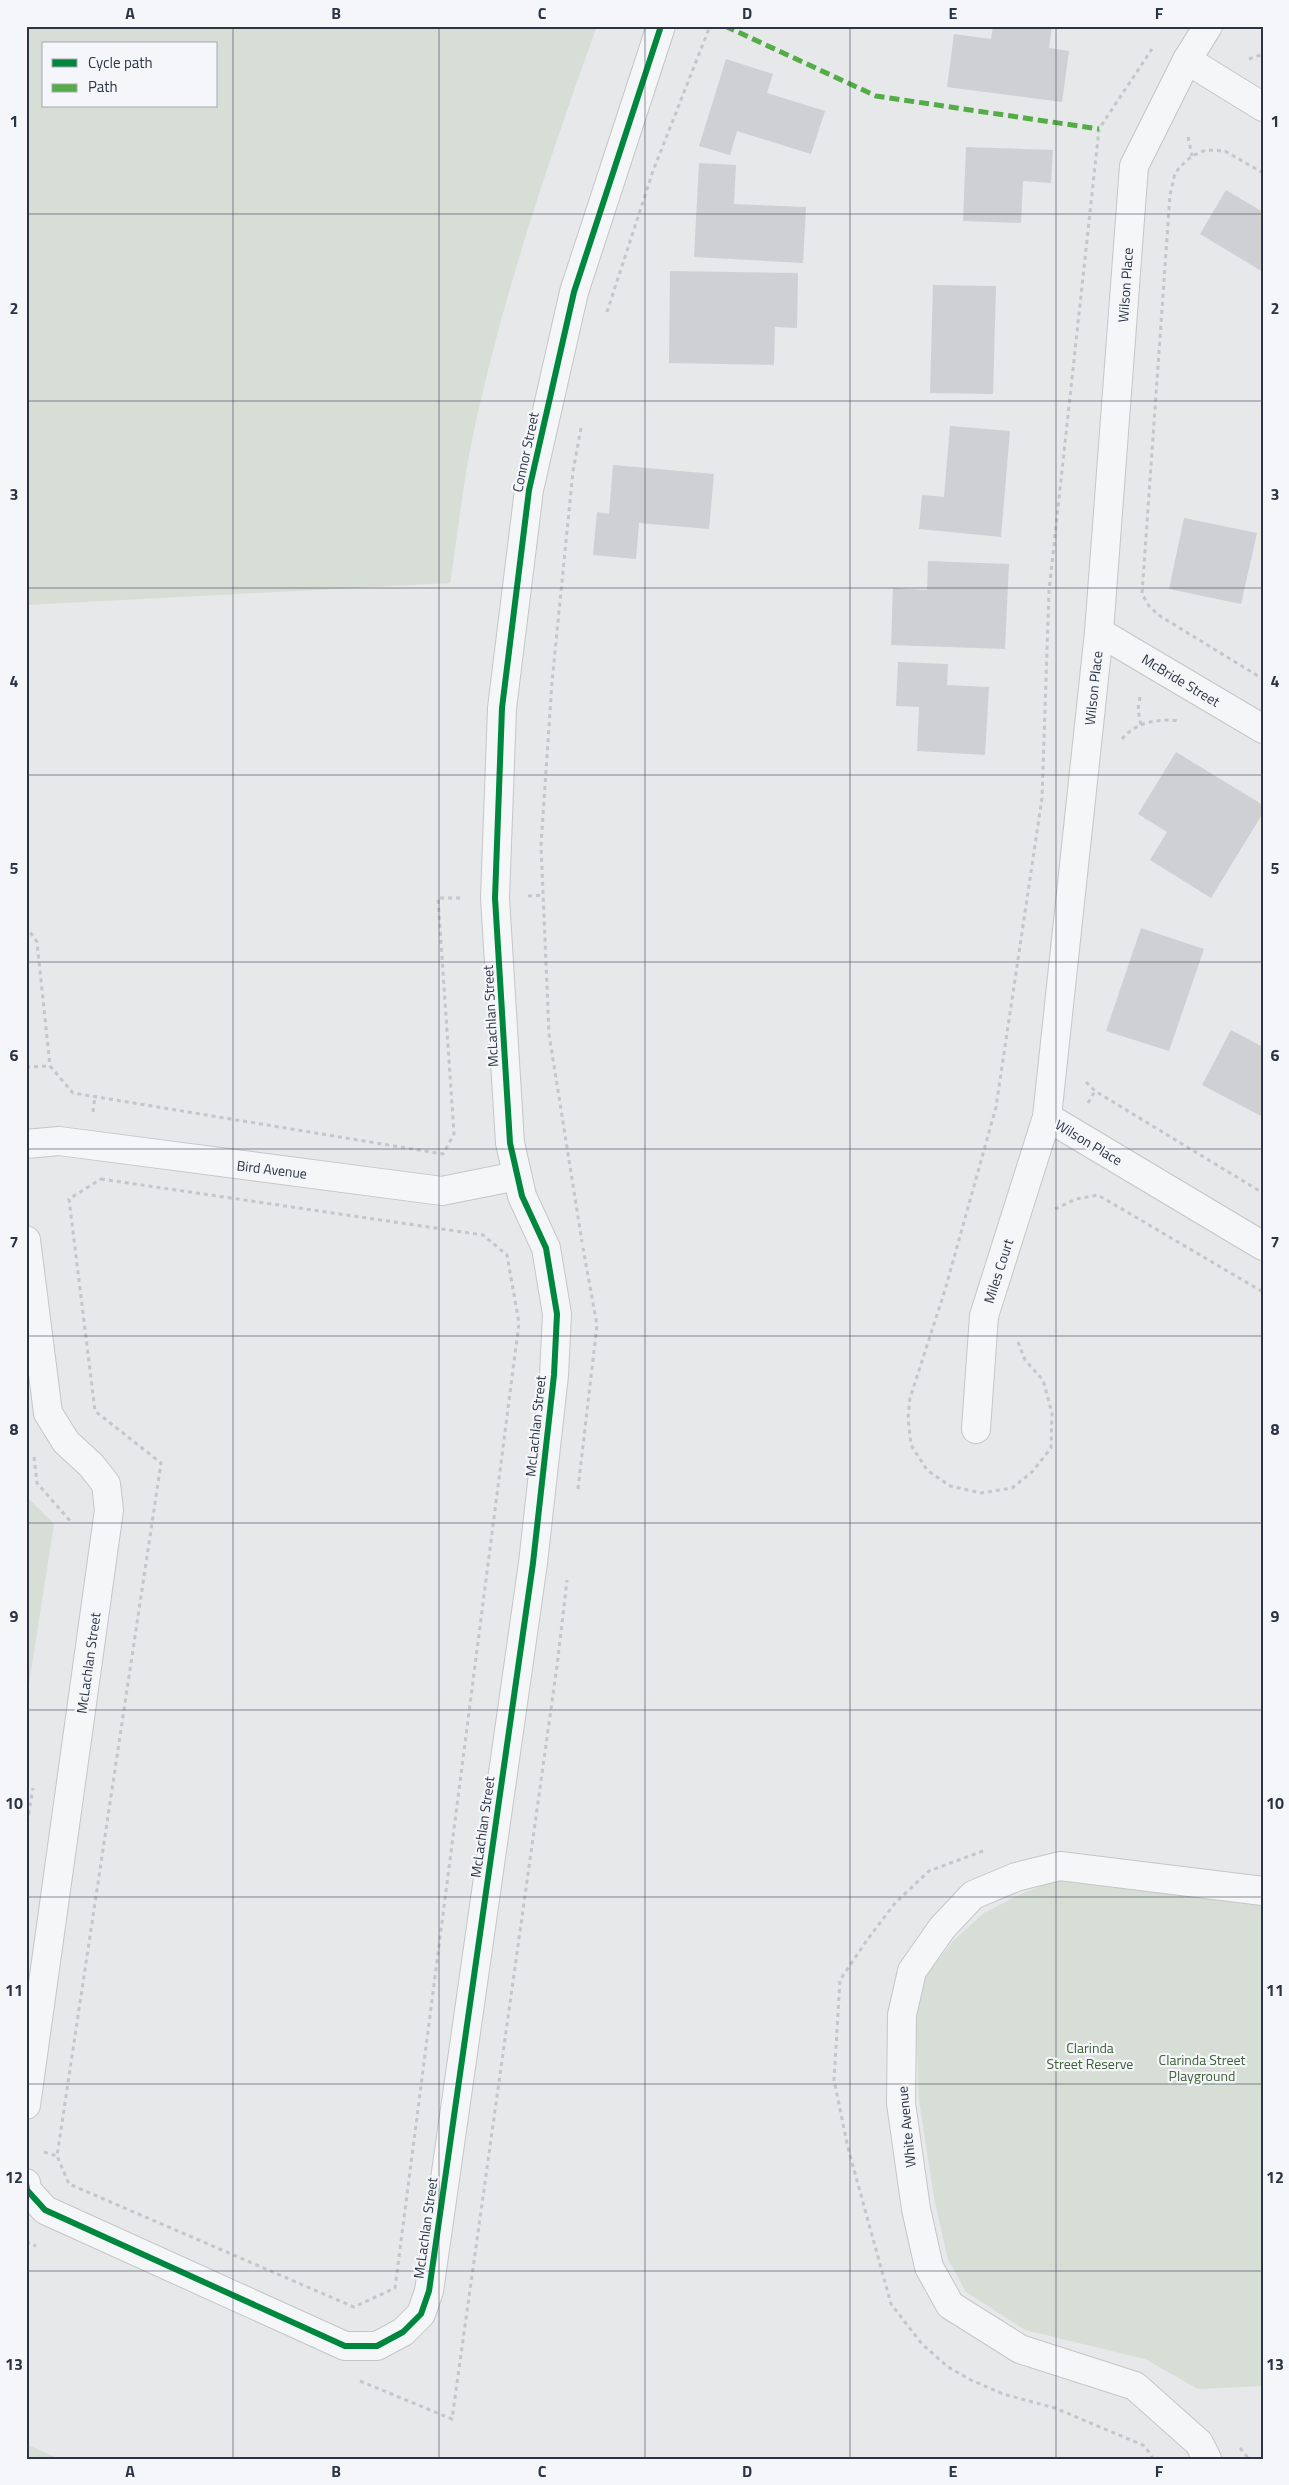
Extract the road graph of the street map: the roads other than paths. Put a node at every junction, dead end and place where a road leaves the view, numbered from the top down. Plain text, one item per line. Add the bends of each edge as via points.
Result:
1 (661, 26) edge
2 (1208, 26) edge
3 (1187, 60) junction
4 (1263, 107) edge
5 (1099, 632) junction
6 (1263, 729) edge
7 (496, 898) joint
8 (1047, 1117) junction
9 (26, 1144) edge
10 (517, 1176) junction
11 (26, 1240) edge
12 (1263, 1246) edge
13 (976, 1429) dead end
14 (1263, 1891) edge
15 (26, 2105) edge
16 (26, 2183) edge
17 (1206, 2459) edge

1 - 7 street, Connor Street via 574,292 529,490 502,708
2 - 3 street, Wilson Place
3 - 4 street
3 - 5 street, Wilson Place via 1134,166
5 - 6 street, McBride Street
5 - 8 street, Wilson Place
7 - 10 street, McLachlan Street via 510,1143
8 - 12 street, Wilson Place
8 - 13 street, Miles Court via 984,1316
9 - 10 street, Bird Avenue via 59,1141 442,1191
10 - 16 street, McLachlan Street via 522,1196 546,1248 558,1314 554,1375 530,1583 429,2291 421,2314 403,2332 377,2346 345,2346 45,2210 27,2190
11 - 15 street, McLachlan Street via 48,1413 66,1442 106,1484 109,1510
14 - 17 street, White Avenue via 1060,1866 1016,1877 973,1895 942,1928 912,1971 902,2015 901,2103 916,2209 929,2267 950,2305 1020,2349 1134,2386 1199,2442

